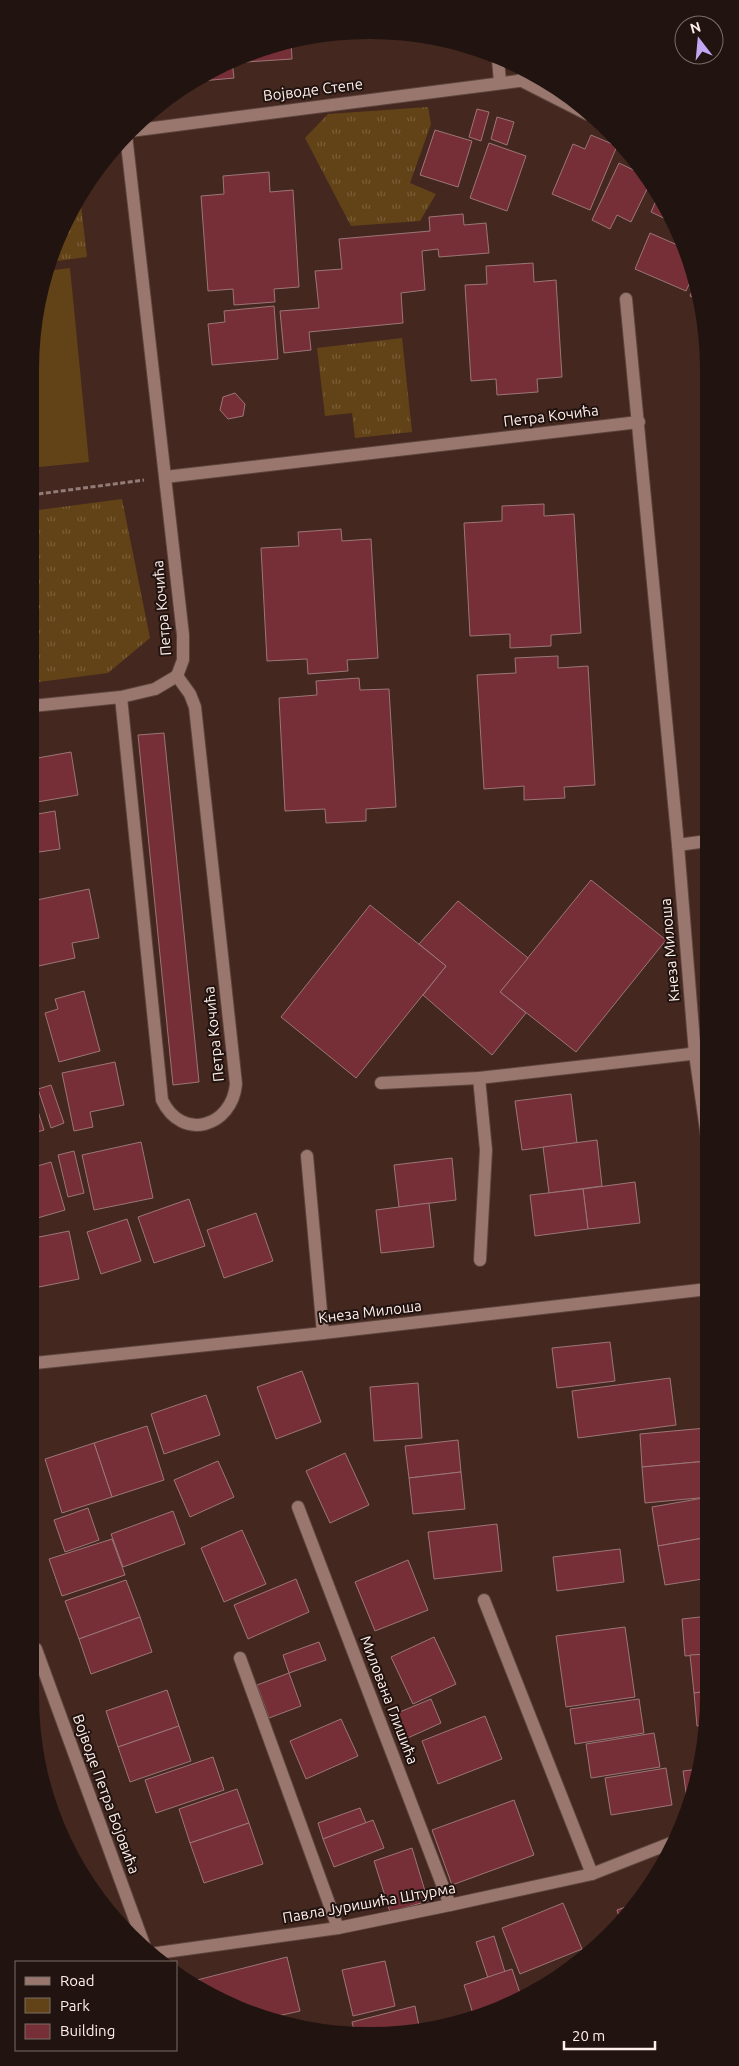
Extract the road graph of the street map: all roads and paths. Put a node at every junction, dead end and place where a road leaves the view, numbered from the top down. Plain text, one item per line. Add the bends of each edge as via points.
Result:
1 (499, 65) edge
2 (528, 79) edge
3 (520, 80) junction
4 (500, 82) junction
5 (566, 103) edge
6 (143, 129) edge
7 (127, 145) edge
8 (626, 299) dead end
9 (639, 422) junction
10 (165, 477) junction
11 (39, 494) edge
12 (177, 676) junction
13 (121, 697) junction
14 (39, 705) edge
15 (700, 842) edge
16 (678, 845) junction
17 (700, 1044) edge
18 (700, 1053) edge
19 (480, 1078) junction
20 (381, 1083) dead end
21 (307, 1156) dead end
22 (480, 1260) dead end
23 (700, 1290) edge
24 (323, 1333) junction
25 (39, 1363) edge
26 (298, 1507) dead end
27 (484, 1600) dead end
28 (39, 1656) edge
29 (240, 1658) dead end
30 (665, 1845) edge
31 (592, 1874) junction
32 (450, 1905) junction
33 (338, 1928) junction
34 (140, 1934) edge
35 (160, 1953) edge

1 - 4 street
2 - 3 street, Војводе Степе
3 - 4 street, Војводе Степе
3 - 5 street
4 - 6 street, Војводе Степе
7 - 10 street, Петра Кочића
8 - 9 street
9 - 10 street, Петра Кочића
9 - 16 street, Кнеза Милоша
10 - 11 path
10 - 12 street, Петра Кочића via 183,635 183,660
12 - 13 street via 155,689
12 - 13 street, Петра Кочића via 190,694 195,708 236,1084 235,1096 227,1111 213,1122 192,1124 178,1119 166,1109 162,1100
13 - 14 street
15 - 16 street
16 - 17 street, Кнеза Милоша
18 - 19 street
19 - 20 street
19 - 22 street via 486,1150
21 - 24 street
23 - 24 street, Кнеза Милоша
24 - 25 street, Кнеза Милоша
26 - 32 street, Милована Глишића
27 - 31 street
28 - 34 street, Војводе Петра Бојовића
29 - 33 street
30 - 31 street, Павла Јуришића Штурма
31 - 32 street, Павла Јуришића Штурма
32 - 33 street, Павла Јуришића Штурма
33 - 35 street, Павла Јуришића Штурма

